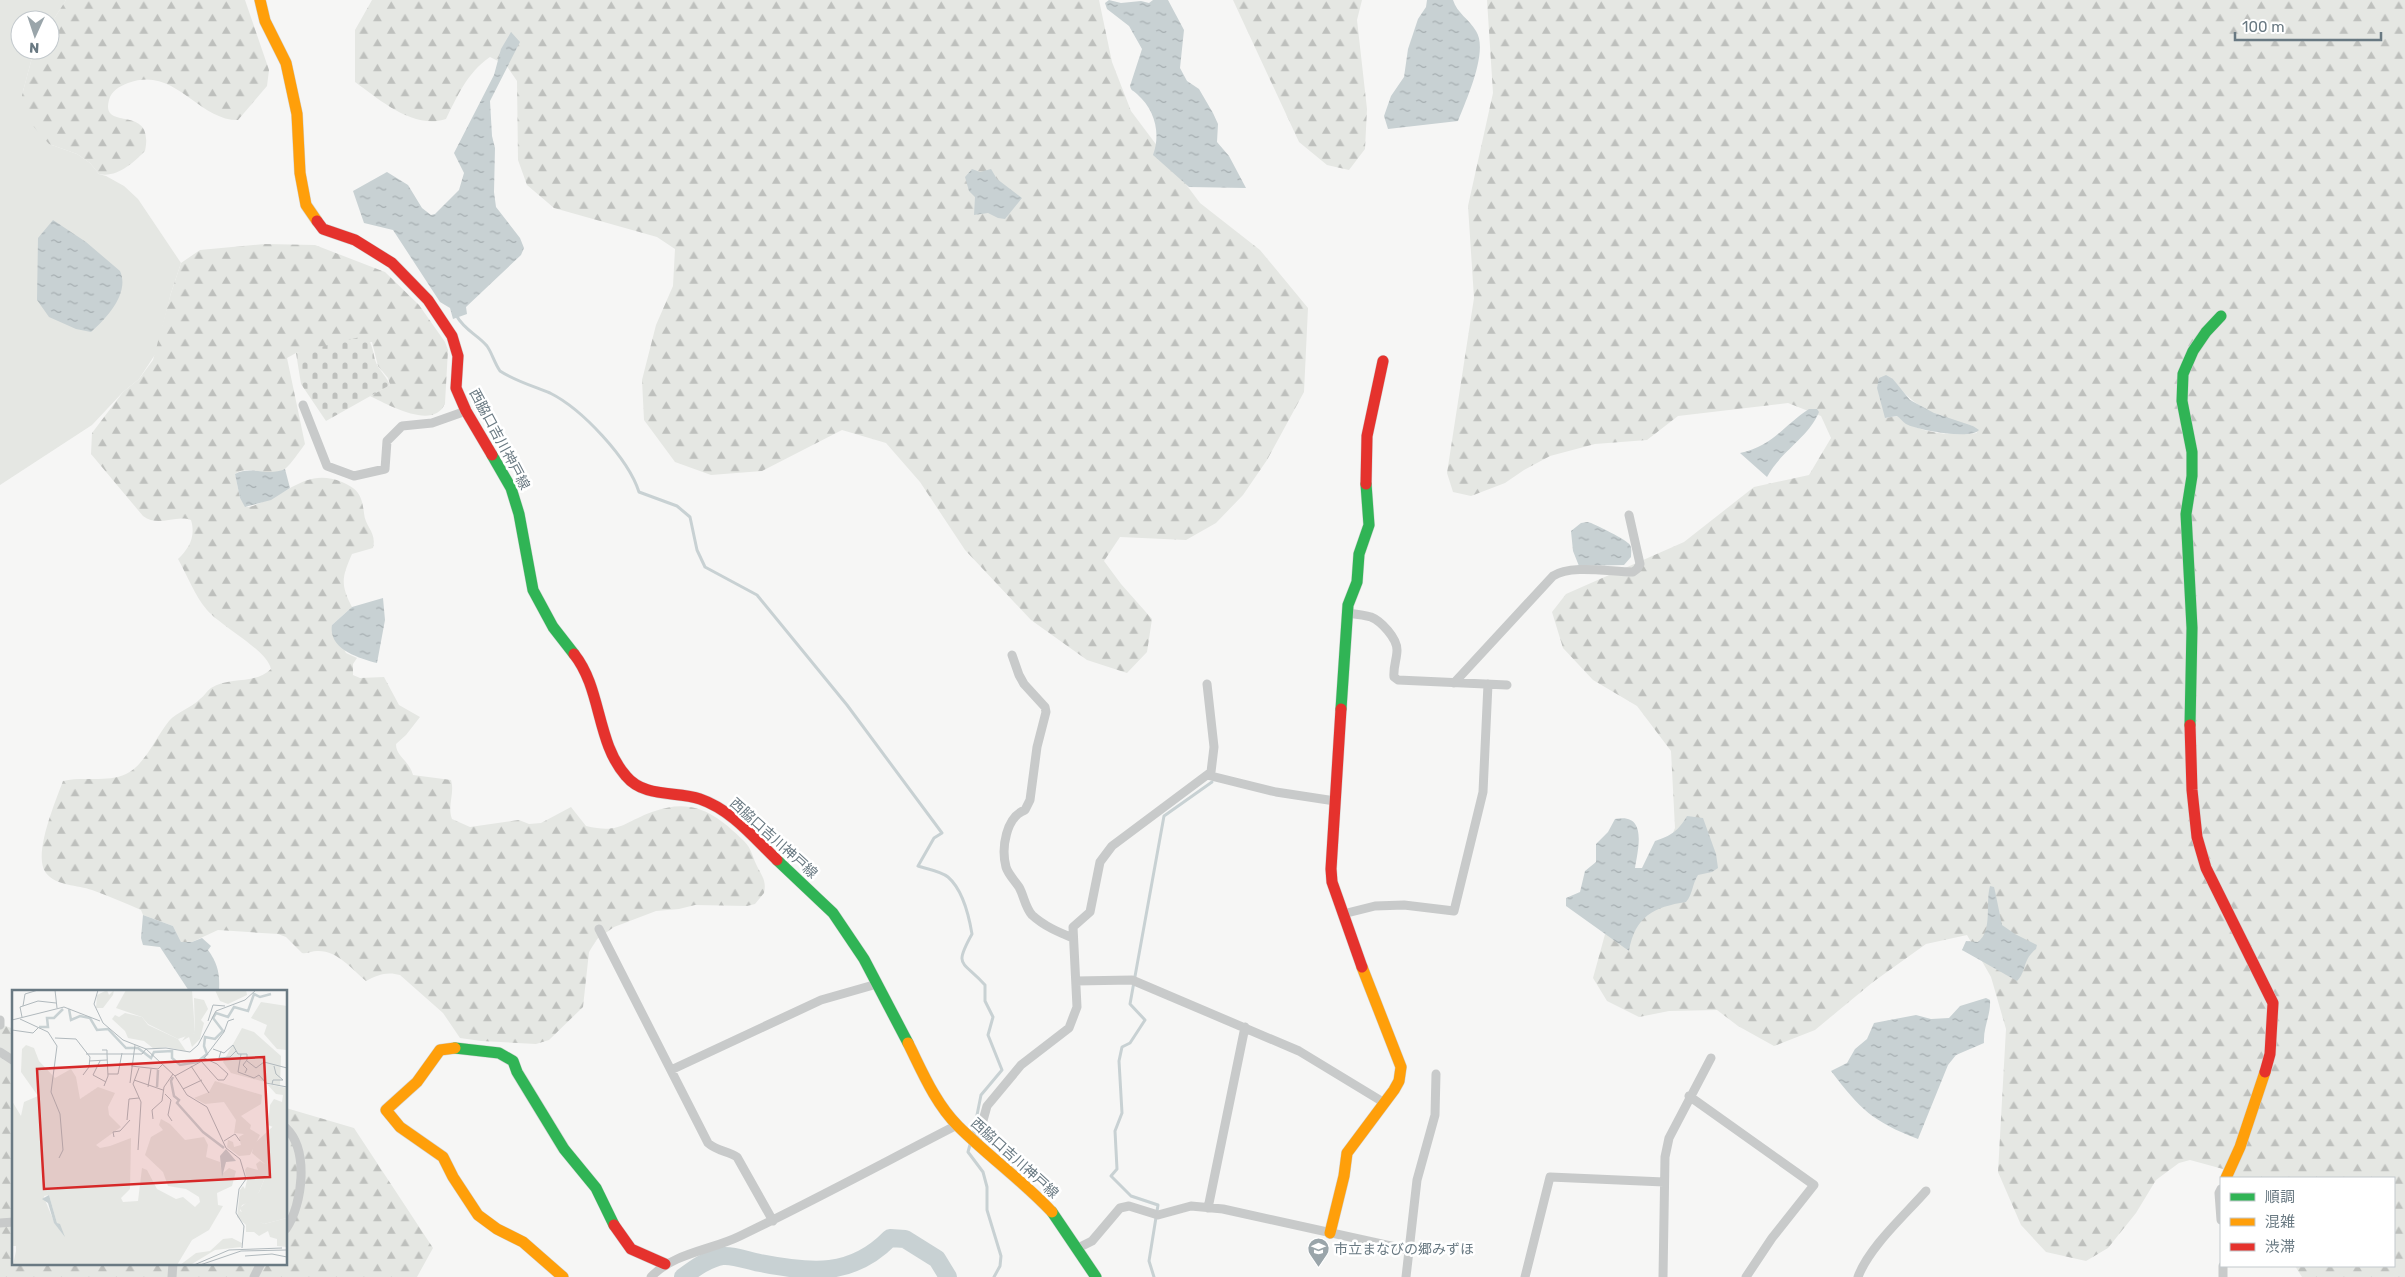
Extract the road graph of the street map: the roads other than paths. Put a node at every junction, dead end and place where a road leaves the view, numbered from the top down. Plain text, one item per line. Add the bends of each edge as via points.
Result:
1 (260, 0) edge
2 (2222, 316) dead end
3 (1382, 361) dead end
4 (303, 405) dead end
5 (466, 411) junction
6 (1629, 515) dead end
7 (1348, 613) junction
8 (1012, 655) dead end
9 (1454, 683) junction
10 (1208, 684) dead end
11 (1488, 684) junction
12 (1507, 685) dead end
13 (1207, 775) junction
14 (1335, 801) junction
15 (1344, 914) junction
16 (600, 929) dead end
17 (1072, 938) junction
18 (1076, 981) junction
19 (877, 984) junction
20 (0, 1020) edge
21 (0, 1025) edge
22 (1245, 1027) junction
23 (0, 1052) edge
24 (1710, 1058) dead end
25 (12, 1060) edge
26 (671, 1070) junction
27 (1436, 1074) dead end
28 (1689, 1096) junction
29 (1383, 1102) junction
30 (956, 1125) junction
31 (288, 1131) edge
32 (977, 1142) junction
33 (2226, 1177) edge
34 (1664, 1182) junction
35 (1926, 1190) dead end
36 (2220, 1192) edge
37 (2220, 1207) edge
38 (1208, 1208) junction
39 (773, 1221) junction
40 (288, 1223) edge
41 (1330, 1233) junction
42 (1078, 1248) junction
43 (1409, 1250) junction
44 (173, 1264) edge
45 (260, 1264) edge
46 (665, 1264) junction
47 (172, 1277) edge
48 (254, 1277) edge
49 (563, 1277) edge
50 (651, 1277) edge
51 (1096, 1277) edge
52 (1406, 1277) edge
53 (1525, 1277) edge
54 (1663, 1277) edge
55 (1746, 1277) edge
56 (1858, 1277) edge

1 - 5 street, 西脇口吉川神戸線 via 265,21 286,62 297,114 300,172 306,205 323,229 355,240 392,263 428,300 452,336 458,356 456,388
2 - 33 street via 2193,351 2183,374 2182,401 2192,452 2186,514 2192,628 2192,790 2197,837 2206,868 2273,1003 2266,1069
3 - 7 street via 1367,436 1365,466 1369,525
4 - 5 street via 327,466 354,476 384,470 387,441 402,426 432,423
5 - 19 street, 西脇口吉川神戸線 via 511,488 533,590 553,627 581,666 618,766 627,778 647,790 700,799 729,814 834,913
6 - 9 street via 1640,564 1637,569 1632,572 1561,570
7 - 9 street via 1381,623 1393,638 1397,649 1394,677 1398,680
7 - 14 street
8 - 17 street via 1018,675 1045,706 1046,712 1030,800 1026,810 1017,813 1005,839 1006,868 1032,915 1050,929
9 - 11 street
10 - 13 street via 1214,747 1213,765
11 - 12 street
11 - 15 street via 1483,792 1454,911 1375,906
13 - 14 street via 1276,792
13 - 17 street via 1112,846 1100,862 1090,912 1073,927
14 - 15 street via 1332,882
15 - 29 street via 1401,1067 1399,1081
16 - 26 street
17 - 18 street
18 - 22 street via 1132,980
18 - 32 street via 1077,1007 1069,1028 1021,1065 987,1106
19 - 26 street via 820,1000
19 - 30 street, 西脇口吉川神戸線 via 936,1097
20 - 21 street
22 - 29 street via 1299,1051
22 - 38 street
23 - 25 street
24 - 28 street
26 - 39 street via 708,1143 715,1150 730,1152 737,1157
27 - 43 street via 1435,1116 1417,1180
28 - 34 street via 1669,1138
28 - 55 street via 1814,1184
29 - 41 street via 1347,1153
30 - 32 street, 西脇口吉川神戸線
30 - 39 street
31 - 40 street via 297,1142 301,1156 299,1192
32 - 42 street, 西脇口吉川神戸線 via 1039,1198
34 - 53 street via 1550,1177
34 - 54 street
35 - 56 street via 1875,1249 1861,1267
36 - 37 street
38 - 41 street
38 - 42 street via 1178,1208 1158,1215 1129,1206 1120,1208 1092,1241
39 - 46 street via 729,1242
41 - 43 street
42 - 51 street, 西脇口吉川神戸線
43 - 52 street
44 - 47 street
45 - 48 street
46 - 49 street via 631,1249 613,1224 596,1188 564,1149 513,1061 499,1053 450,1047 440,1050 418,1082 386,1110 400,1127 443,1157 478,1215 523,1242
46 - 50 street

